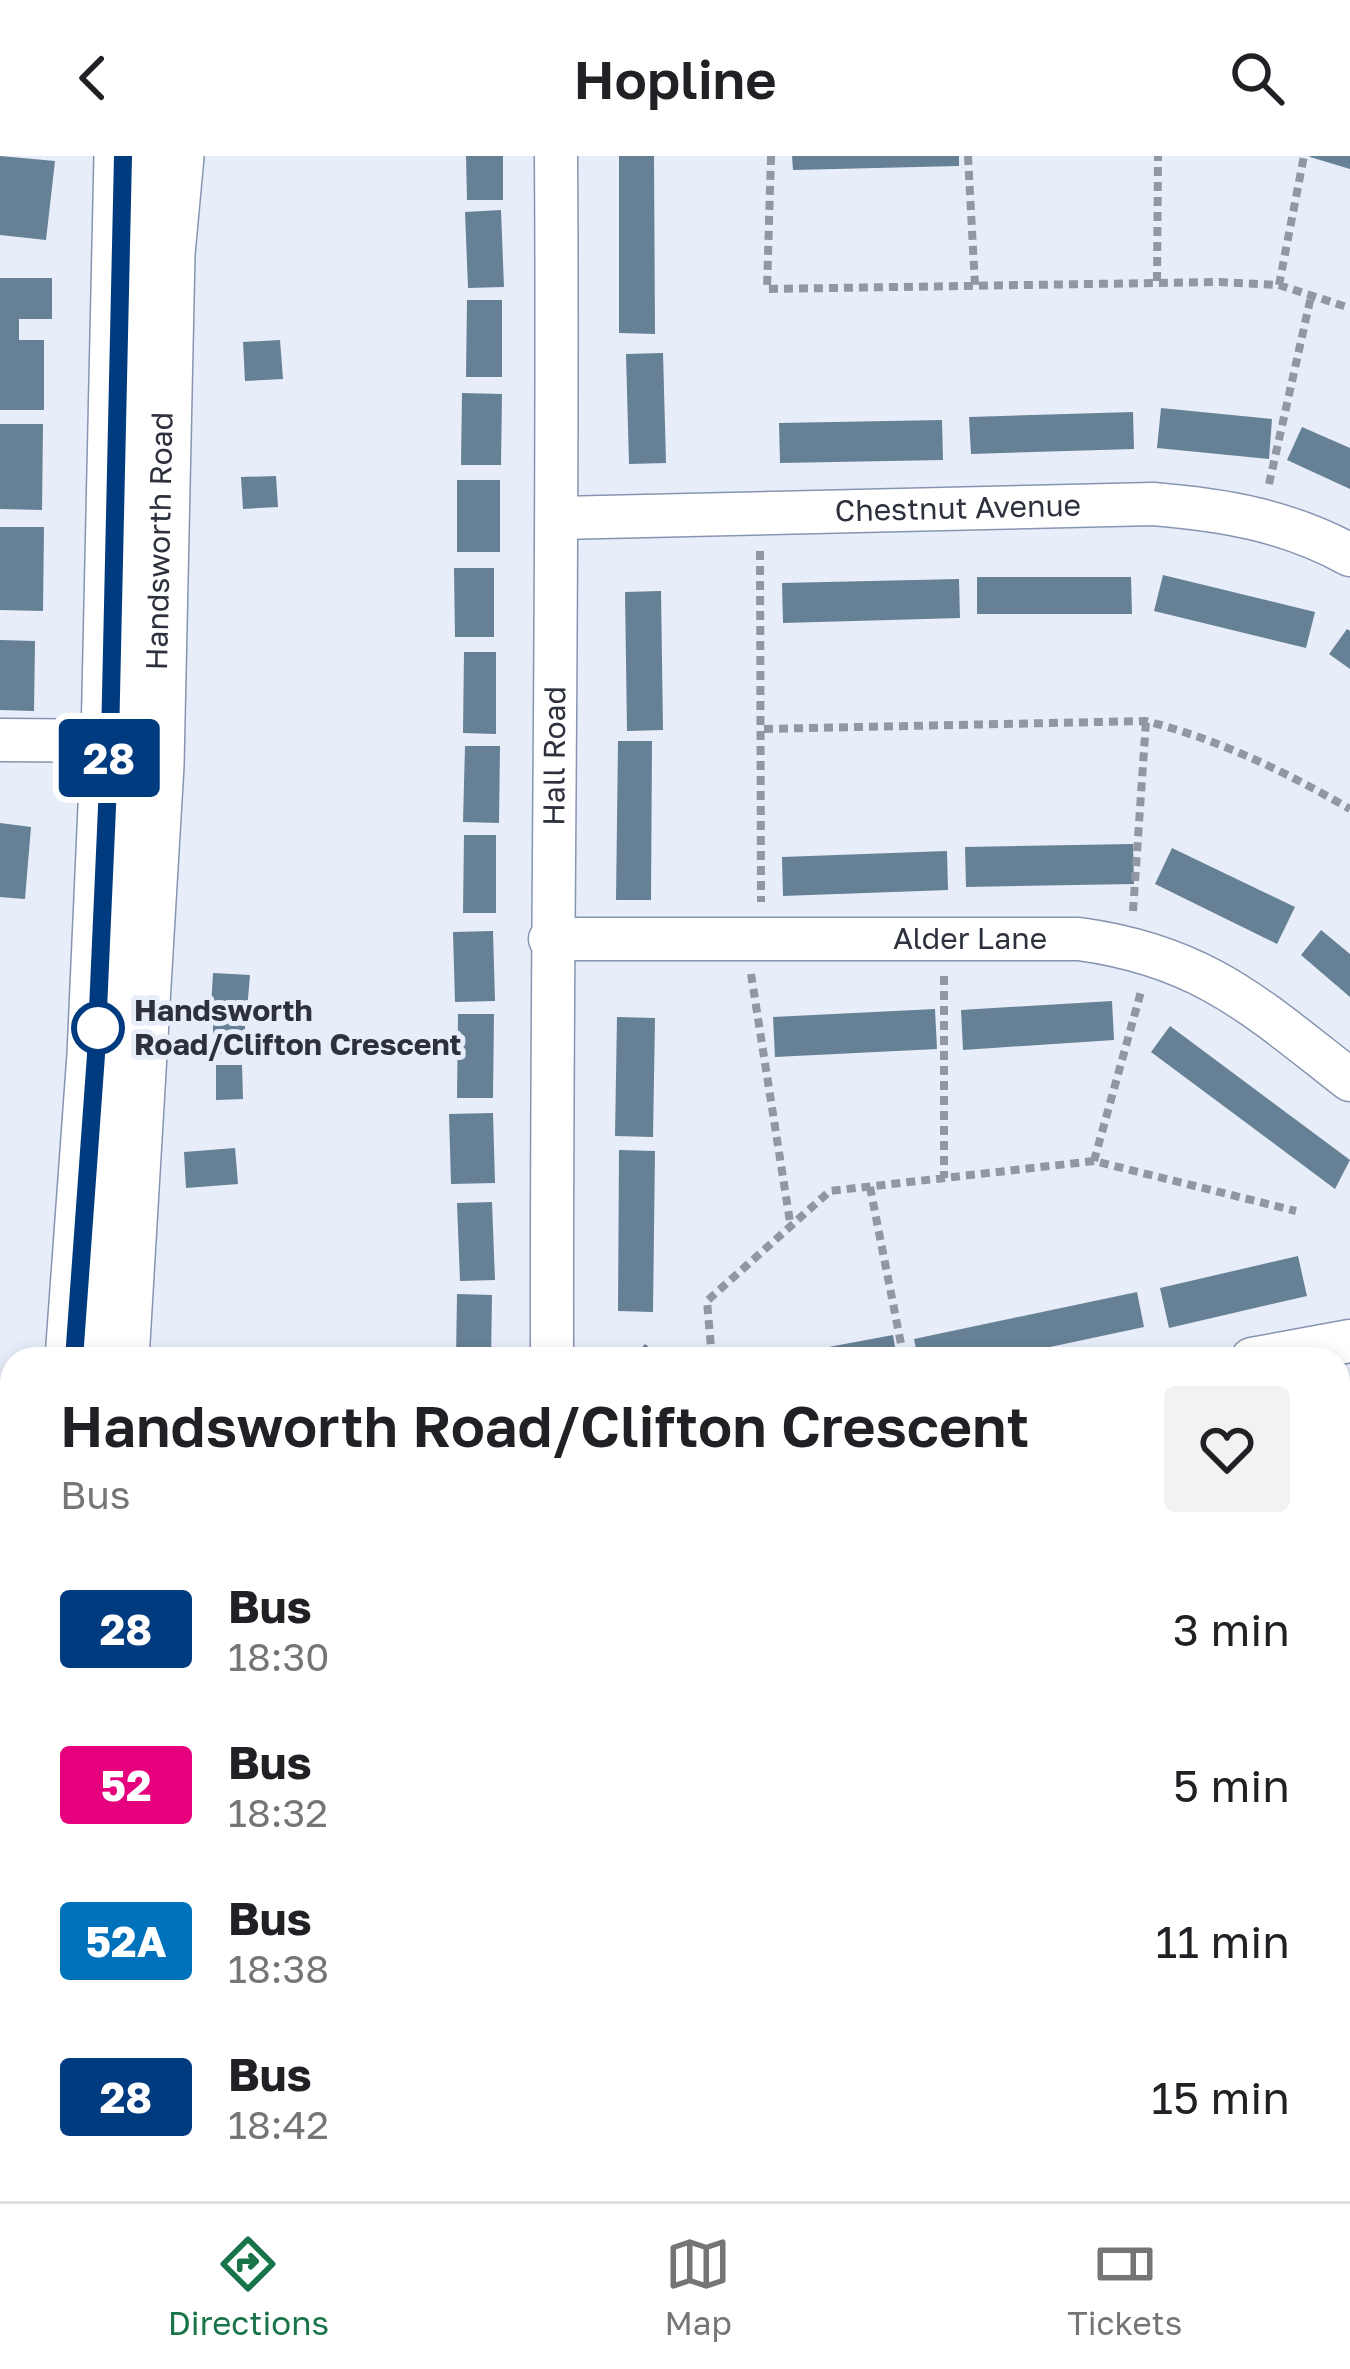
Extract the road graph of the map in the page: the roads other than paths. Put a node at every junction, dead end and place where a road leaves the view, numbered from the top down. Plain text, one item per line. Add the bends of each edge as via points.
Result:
1 (123, 156) edge
2 (175, 156) edge
3 (556, 156) edge
4 (559, 518) junction
5 (1350, 555) edge
6 (0, 740) edge
7 (133, 741) junction
8 (550, 939) junction
9 (1350, 1080) edge
10 (1350, 1341) edge
11 (75, 1347) edge
12 (120, 1347) edge
13 (552, 1347) edge
14 (1317, 1347) edge

1 - 7 main road, Handsworth Road
2 - 7 main road, Handsworth Road
3 - 4 street, Hall Road
4 - 5 street, Chestnut Avenue via 1153,504 1235,511 1308,532
4 - 8 street, Hall Road
6 - 7 street
7 - 11 main road, Handsworth Road via 96,1055
7 - 12 main road, Handsworth Road
8 - 9 street, Alder Lane via 1079,939 1141,949 1239,993
8 - 13 street, Hall Road
10 - 14 street

